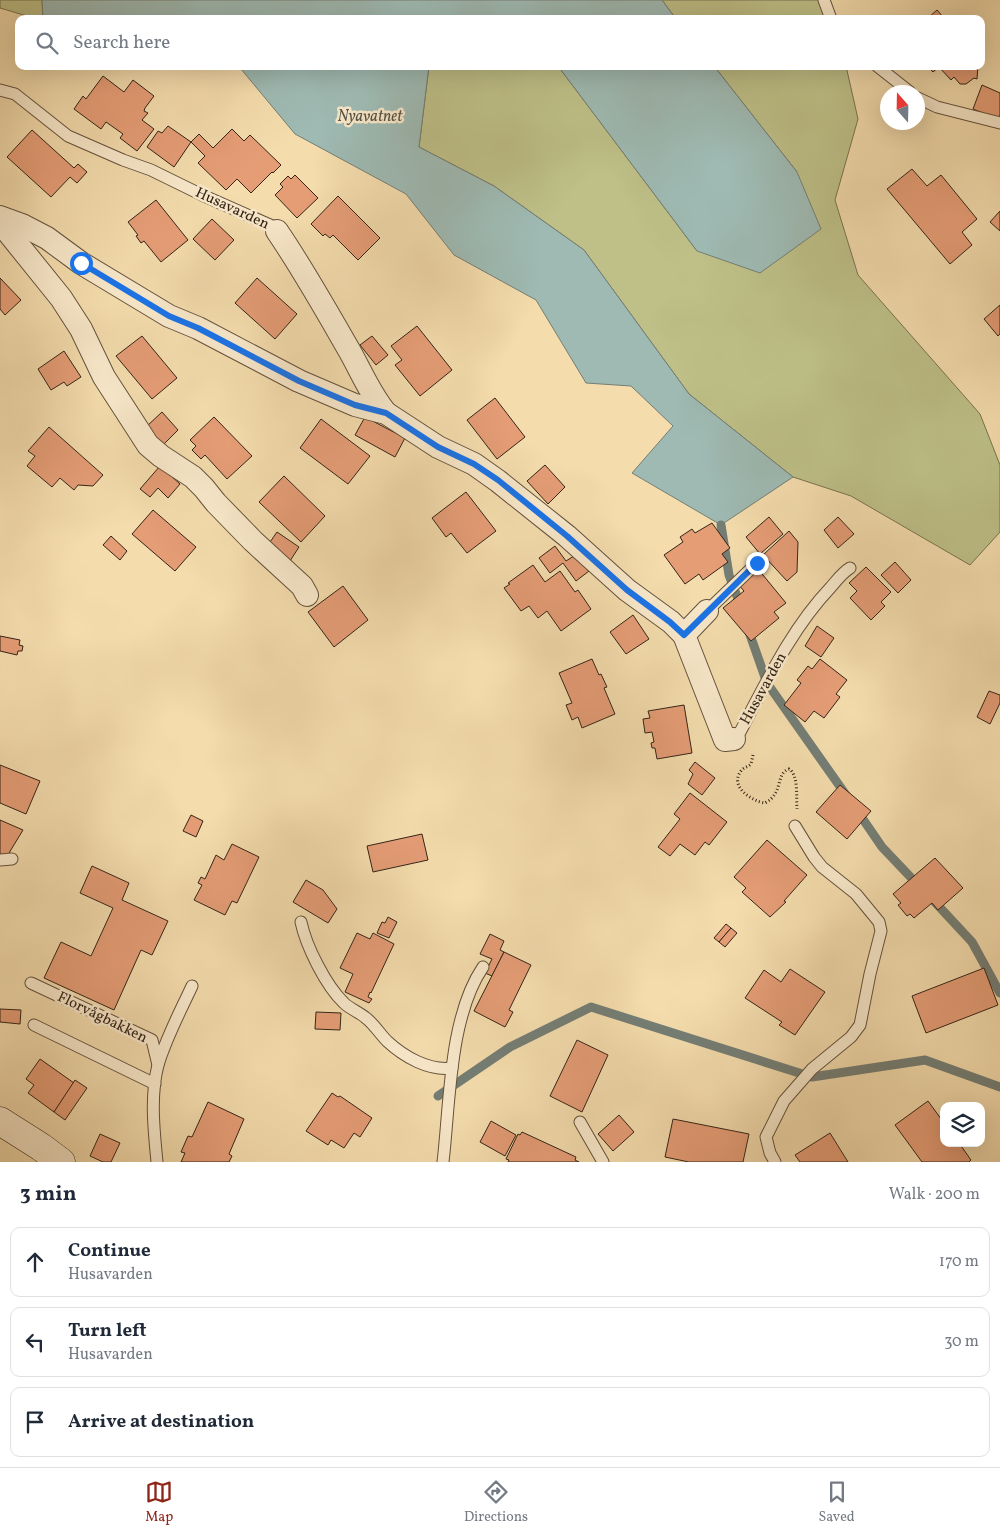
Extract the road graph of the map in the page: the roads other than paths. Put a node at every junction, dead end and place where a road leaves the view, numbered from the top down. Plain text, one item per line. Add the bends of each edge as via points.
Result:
1 (824, 0) edge
2 (830, 15) edge
3 (882, 70) edge
4 (901, 85) edge
5 (0, 90) edge
6 (925, 101) edge
7 (1000, 123) edge
8 (0, 218) edge
9 (277, 231) joint
10 (386, 413) junction
11 (757, 563) dead end
12 (850, 568) dead end
13 (308, 595) dead end
14 (707, 611) joint
15 (684, 635) junction
16 (739, 732) joint
17 (795, 826) road end
18 (12, 859) dead end
19 (0, 860) edge
20 (301, 922) dead end
21 (483, 967) dead end
22 (31, 983) dead end
23 (192, 986) dead end
24 (34, 1025) dead end
25 (158, 1065) junction
26 (452, 1068) junction
27 (155, 1084) junction
28 (0, 1121) edge
29 (580, 1122) dead end
30 (61, 1162) edge
31 (157, 1162) edge
32 (443, 1162) edge
33 (603, 1162) edge
34 (775, 1162) edge

1 - 2 lane
3 - 4 lane
5 - 9 lane, Husavarden via 15,94 68,136 151,170
6 - 7 lane
8 - 10 street, Husavarden via 47,238 81,263 169,316 299,381 355,405
8 - 13 street, Husavarden via 61,298 81,329 104,377 148,445 193,477
9 - 10 street, Husavarden
10 - 15 street, Husavarden via 498,480
11 - 14 lane
12 - 16 lane, Husavarden via 802,622
14 - 15 street
15 - 16 street, Husavarden via 725,740
17 - 34 lane via 822,867 856,894 879,922 881,931 860,1025 851,1037 812,1069 784,1101 766,1137
18 - 19 lane
20 - 26 lane via 304,937 317,964 345,1004 367,1018 388,1041 411,1058 424,1065
21 - 26 lane via 463,1008
22 - 25 lane, Florvågbakken via 152,1040
23 - 25 lane, Florvågbakken
24 - 27 lane
25 - 27 lane, Florvågbakken
26 - 32 lane
27 - 31 lane, Florvågbakken
28 - 30 street
29 - 33 lane

